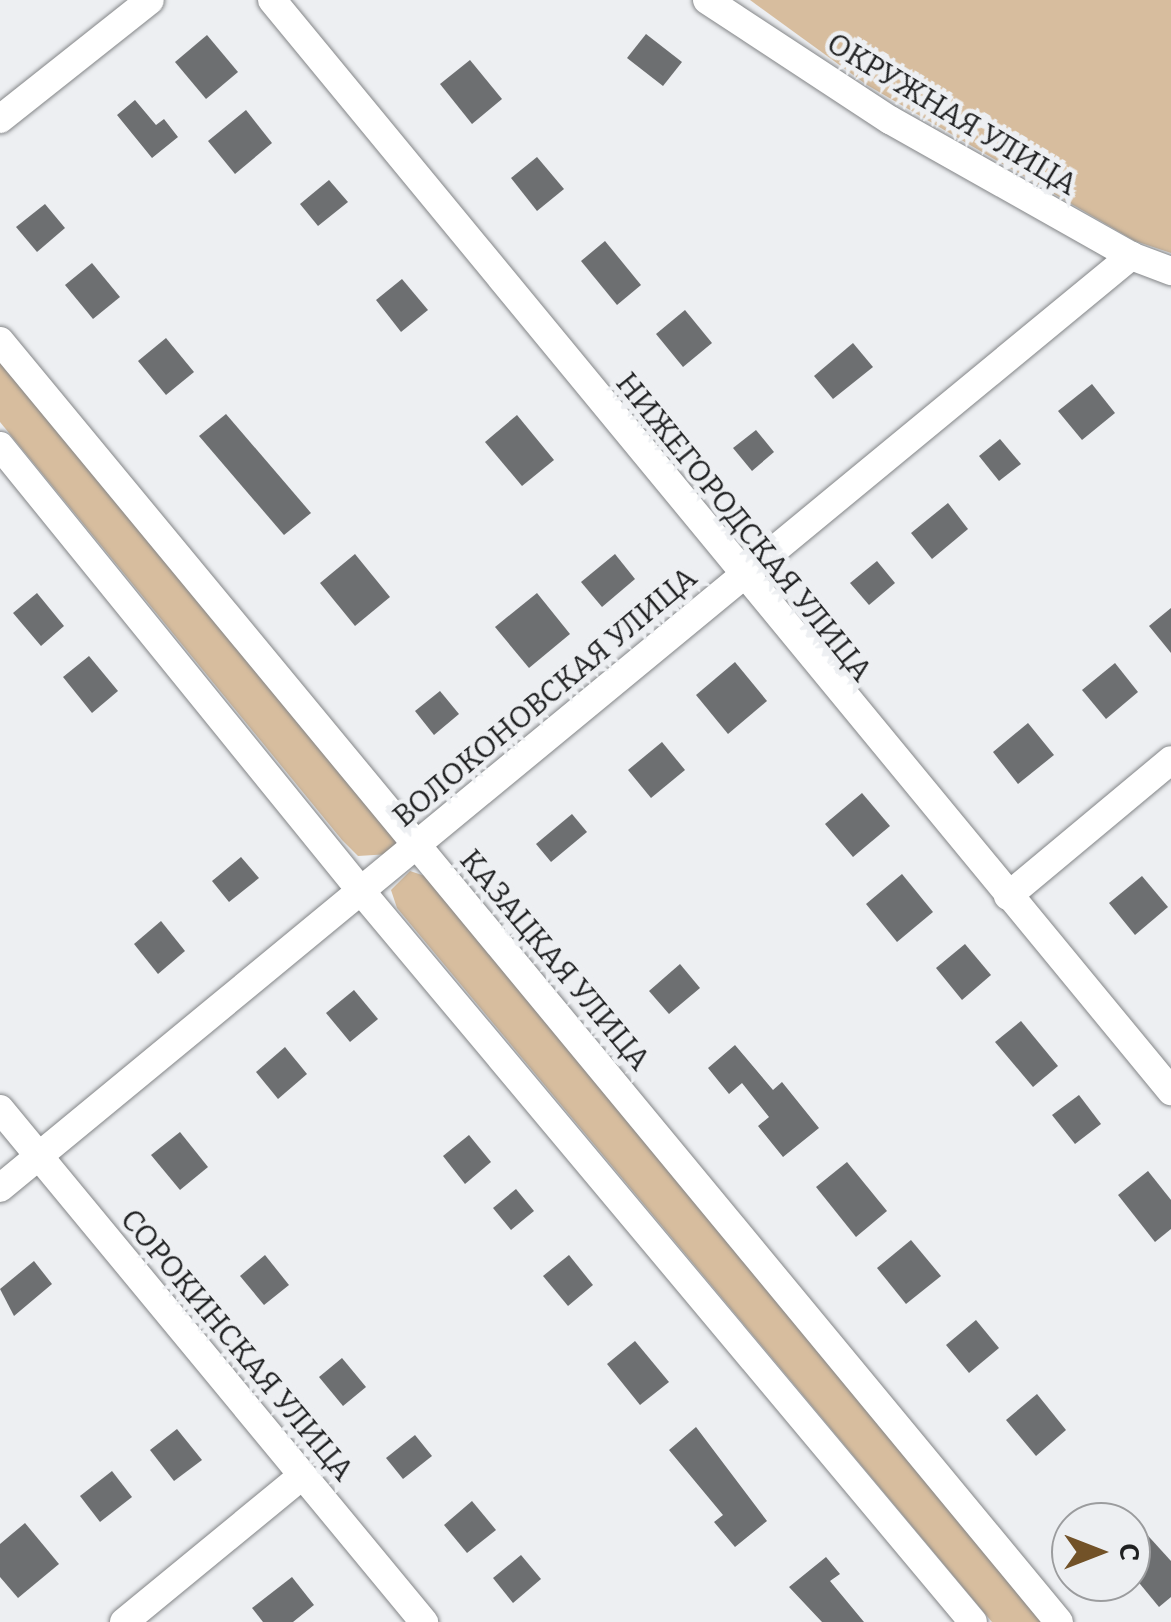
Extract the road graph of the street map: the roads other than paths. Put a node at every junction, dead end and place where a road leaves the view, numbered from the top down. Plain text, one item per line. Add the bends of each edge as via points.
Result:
1 (150, 0) edge
2 (272, 0) edge
3 (707, 0) edge
4 (0, 119) edge
5 (1132, 256) junction
6 (1171, 271) edge
7 (0, 341) edge
8 (0, 446) edge
9 (740, 575) junction
10 (1171, 760) edge
11 (419, 846) junction
12 (361, 891) junction
13 (1008, 896) junction
14 (1171, 1091) edge
15 (0, 1110) edge
16 (37, 1155) junction
17 (0, 1188) edge
18 (302, 1476) junction
19 (124, 1622) edge
20 (424, 1622) edge
21 (973, 1622) edge
22 (1060, 1622) edge

1 - 4 street
2 - 9 street, НИЖЕГОРОДСКАЯ УЛИЦА
3 - 5 street, ОКРУЖНАЯ УЛИЦА via 890,120
5 - 6 street, ОКРУЖНАЯ УЛИЦА
5 - 9 street, ВОЛОКОНОВСКАЯ УЛИЦА
7 - 11 street, КАЗАЦКАЯ УЛИЦА
8 - 12 street
9 - 11 street, ВОЛОКОНОВСКАЯ УЛИЦА
9 - 13 street, НИЖЕГОРОДСКАЯ УЛИЦА
10 - 13 street
11 - 12 street, ВОЛОКОНОВСКАЯ УЛИЦА
11 - 22 street, КАЗАЦКАЯ УЛИЦА
12 - 16 street, ВОЛОКОНОВСКАЯ УЛИЦА
12 - 21 street
13 - 14 street, НИЖЕГОРОДСКАЯ УЛИЦА
15 - 16 street, СОРОКИНСКАЯ УЛИЦА
16 - 17 street, ВОЛОКОНОВСКАЯ УЛИЦА
16 - 18 street, СОРОКИНСКАЯ УЛИЦА
18 - 19 street
18 - 20 street, СОРОКИНСКАЯ УЛИЦА

